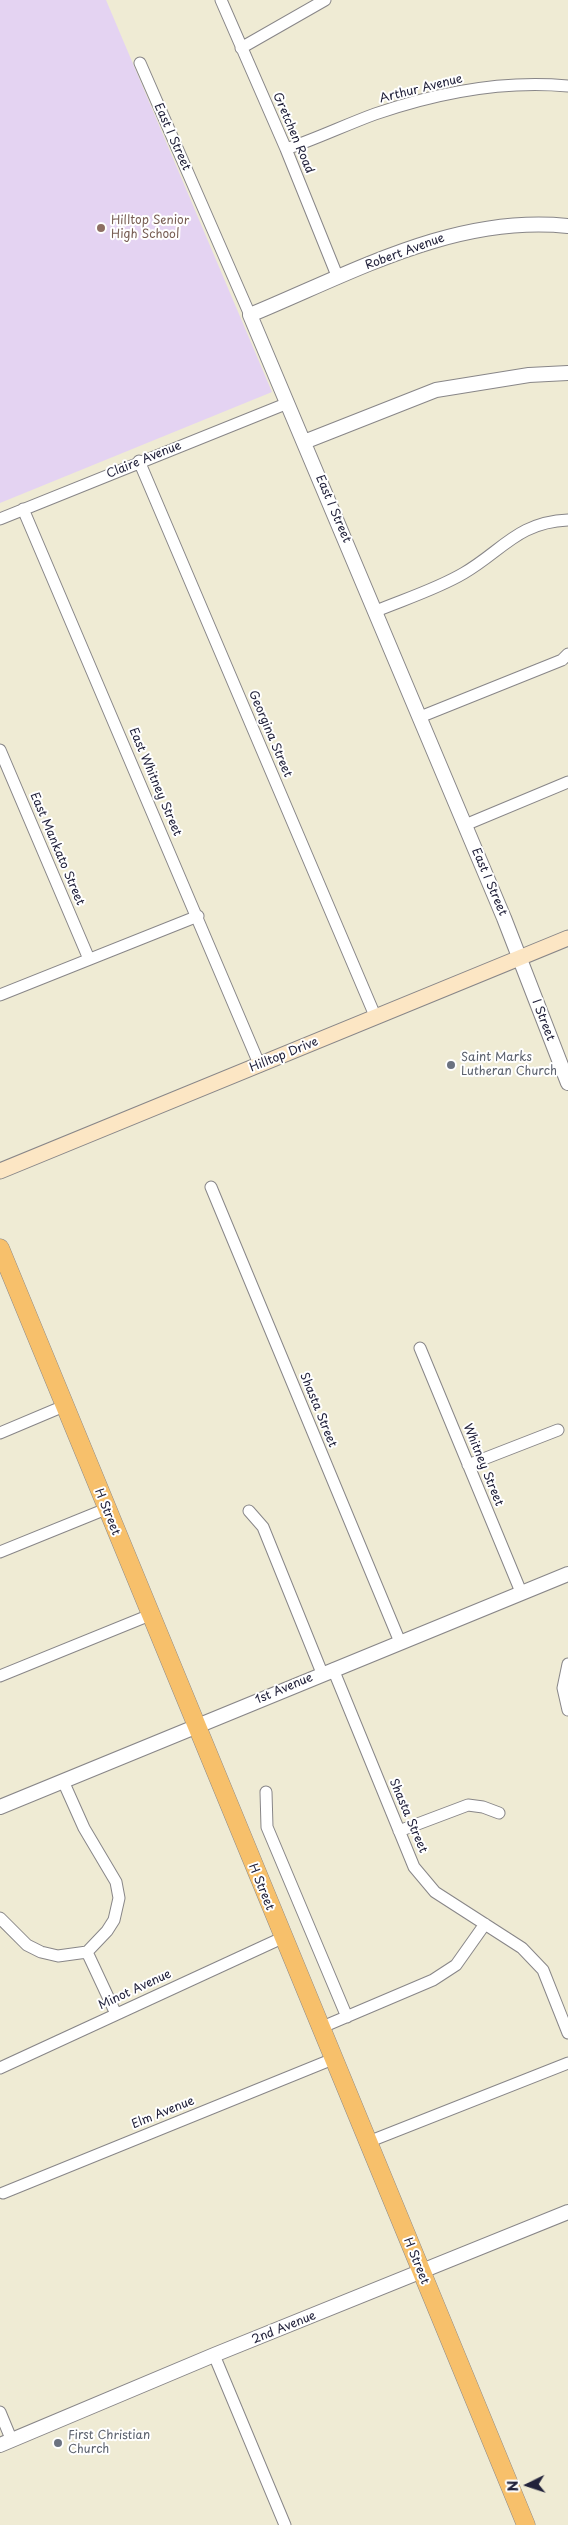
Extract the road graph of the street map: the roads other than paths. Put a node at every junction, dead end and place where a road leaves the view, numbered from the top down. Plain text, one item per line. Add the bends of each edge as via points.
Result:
1 (221, 0) edge
2 (325, 0) edge
3 (241, 48) junction
4 (140, 63) dead end
5 (568, 86) edge
6 (286, 150) junction
7 (568, 226) edge
8 (338, 278) junction
9 (250, 315) junction
10 (568, 373) edge
11 (288, 403) junction
12 (304, 442) junction
13 (139, 462) junction
14 (23, 509) junction
15 (0, 519) edge
16 (568, 520) edge
17 (376, 611) junction
18 (568, 654) edge
19 (420, 718) junction
20 (0, 750) edge
21 (568, 782) edge
22 (465, 825) junction
23 (198, 916) junction
24 (568, 938) edge
25 (520, 958) junction
26 (89, 959) junction
27 (0, 996) edge
28 (376, 1018) junction
29 (260, 1066) junction
30 (568, 1083) edge
31 (0, 1171) edge
32 (211, 1187) dead end
33 (0, 1248) edge
34 (420, 1348) dead end
35 (64, 1406) junction
36 (558, 1430) dead end
37 (0, 1433) edge
38 (468, 1465) junction
39 (106, 1509) junction
40 (249, 1512) dead end
41 (0, 1552) edge
42 (568, 1574) edge
43 (521, 1592) junction
44 (150, 1615) junction
45 (400, 1642) junction
46 (568, 1664) edge
47 (328, 1671) junction
48 (0, 1676) edge
49 (568, 1710) edge
50 (195, 1726) junction
51 (63, 1781) junction
52 (266, 1792) dead end
53 (0, 1807) edge
54 (499, 1813) dead end
55 (399, 1831) junction
56 (0, 1918) edge
57 (485, 1924) junction
58 (282, 1938) junction
59 (87, 1952) junction
60 (116, 2014) junction
61 (346, 2017) junction
62 (320, 2028) junction
63 (568, 2033) edge
64 (333, 2059) junction
65 (568, 2063) edge
66 (0, 2068) edge
67 (368, 2142) junction
68 (3, 2193) dead end
69 (568, 2212) edge
70 (420, 2273) junction
71 (214, 2355) junction
72 (0, 2412) edge
73 (6, 2443) edge
74 (285, 2525) edge
75 (526, 2525) edge

1 - 3 street, Gretchen Road
2 - 3 street
3 - 6 street, Gretchen Road
4 - 9 street, East I Street
5 - 6 street, Arthur Avenue via 509,85 430,99 373,115
6 - 8 street, Gretchen Road
7 - 8 street, Robert Avenue via 518,224 477,229 430,241
8 - 9 street, Robert Avenue
9 - 11 street, East I Street
10 - 12 street via 529,375 436,390
11 - 12 street, East I Street
11 - 13 street, Claire Avenue
12 - 17 street, East I Street
13 - 14 street, Claire Avenue
13 - 28 street, Georgina Street
14 - 15 street, Claire Avenue
14 - 23 street, East Whitney Street
16 - 17 street via 548,522 521,532 463,574
17 - 19 street, East I Street
18 - 19 street via 562,660
19 - 22 street, East I Street
20 - 26 street, East Mankato Street
21 - 22 street
22 - 25 street, East I Street
23 - 26 street
23 - 29 street, East Whitney Street
24 - 25 main road, Hilltop Drive
25 - 28 main road, Hilltop Drive
25 - 30 street, I Street
26 - 27 street
28 - 29 main road, Hilltop Drive
29 - 31 main road, Hilltop Drive
32 - 45 street, Shasta Street
33 - 35 main road, H Street
34 - 38 street, Whitney Street
35 - 37 street
35 - 39 main road, H Street
36 - 38 street
38 - 43 street, Whitney Street
39 - 41 street
39 - 44 main road, H Street
40 - 47 street, Shasta Street via 263,1527
42 - 43 street, 1st Avenue
43 - 45 street, 1st Avenue
44 - 48 street
44 - 50 main road, H Street
45 - 47 street, 1st Avenue
46 - 49 street via 563,1688
47 - 50 street, 1st Avenue
47 - 55 street, Shasta Street
50 - 51 street, 1st Avenue
50 - 58 main road, H Street
51 - 53 street, 1st Avenue
51 - 59 street via 118,1890 114,1920 108,1932
52 - 61 street via 267,1827
54 - 55 street via 468,1805
55 - 57 street, Shasta Street via 414,1867 435,1892
56 - 59 street via 21,1940 41,1952 68,1956
57 - 61 street via 456,1965 433,1980
57 - 63 street, Shasta Street via 518,1944 543,1970
58 - 60 street, Minot Avenue
58 - 62 main road, H Street
59 - 60 street
60 - 66 street, Minot Avenue
61 - 62 street
62 - 64 main road, H Street
64 - 67 main road, H Street
64 - 68 street, Elm Avenue
65 - 67 street
67 - 70 main road, H Street
69 - 70 street, 2nd Avenue
70 - 71 street, 2nd Avenue
70 - 75 main road, H Street
71 - 73 street, 2nd Avenue
71 - 74 street
72 - 73 street

